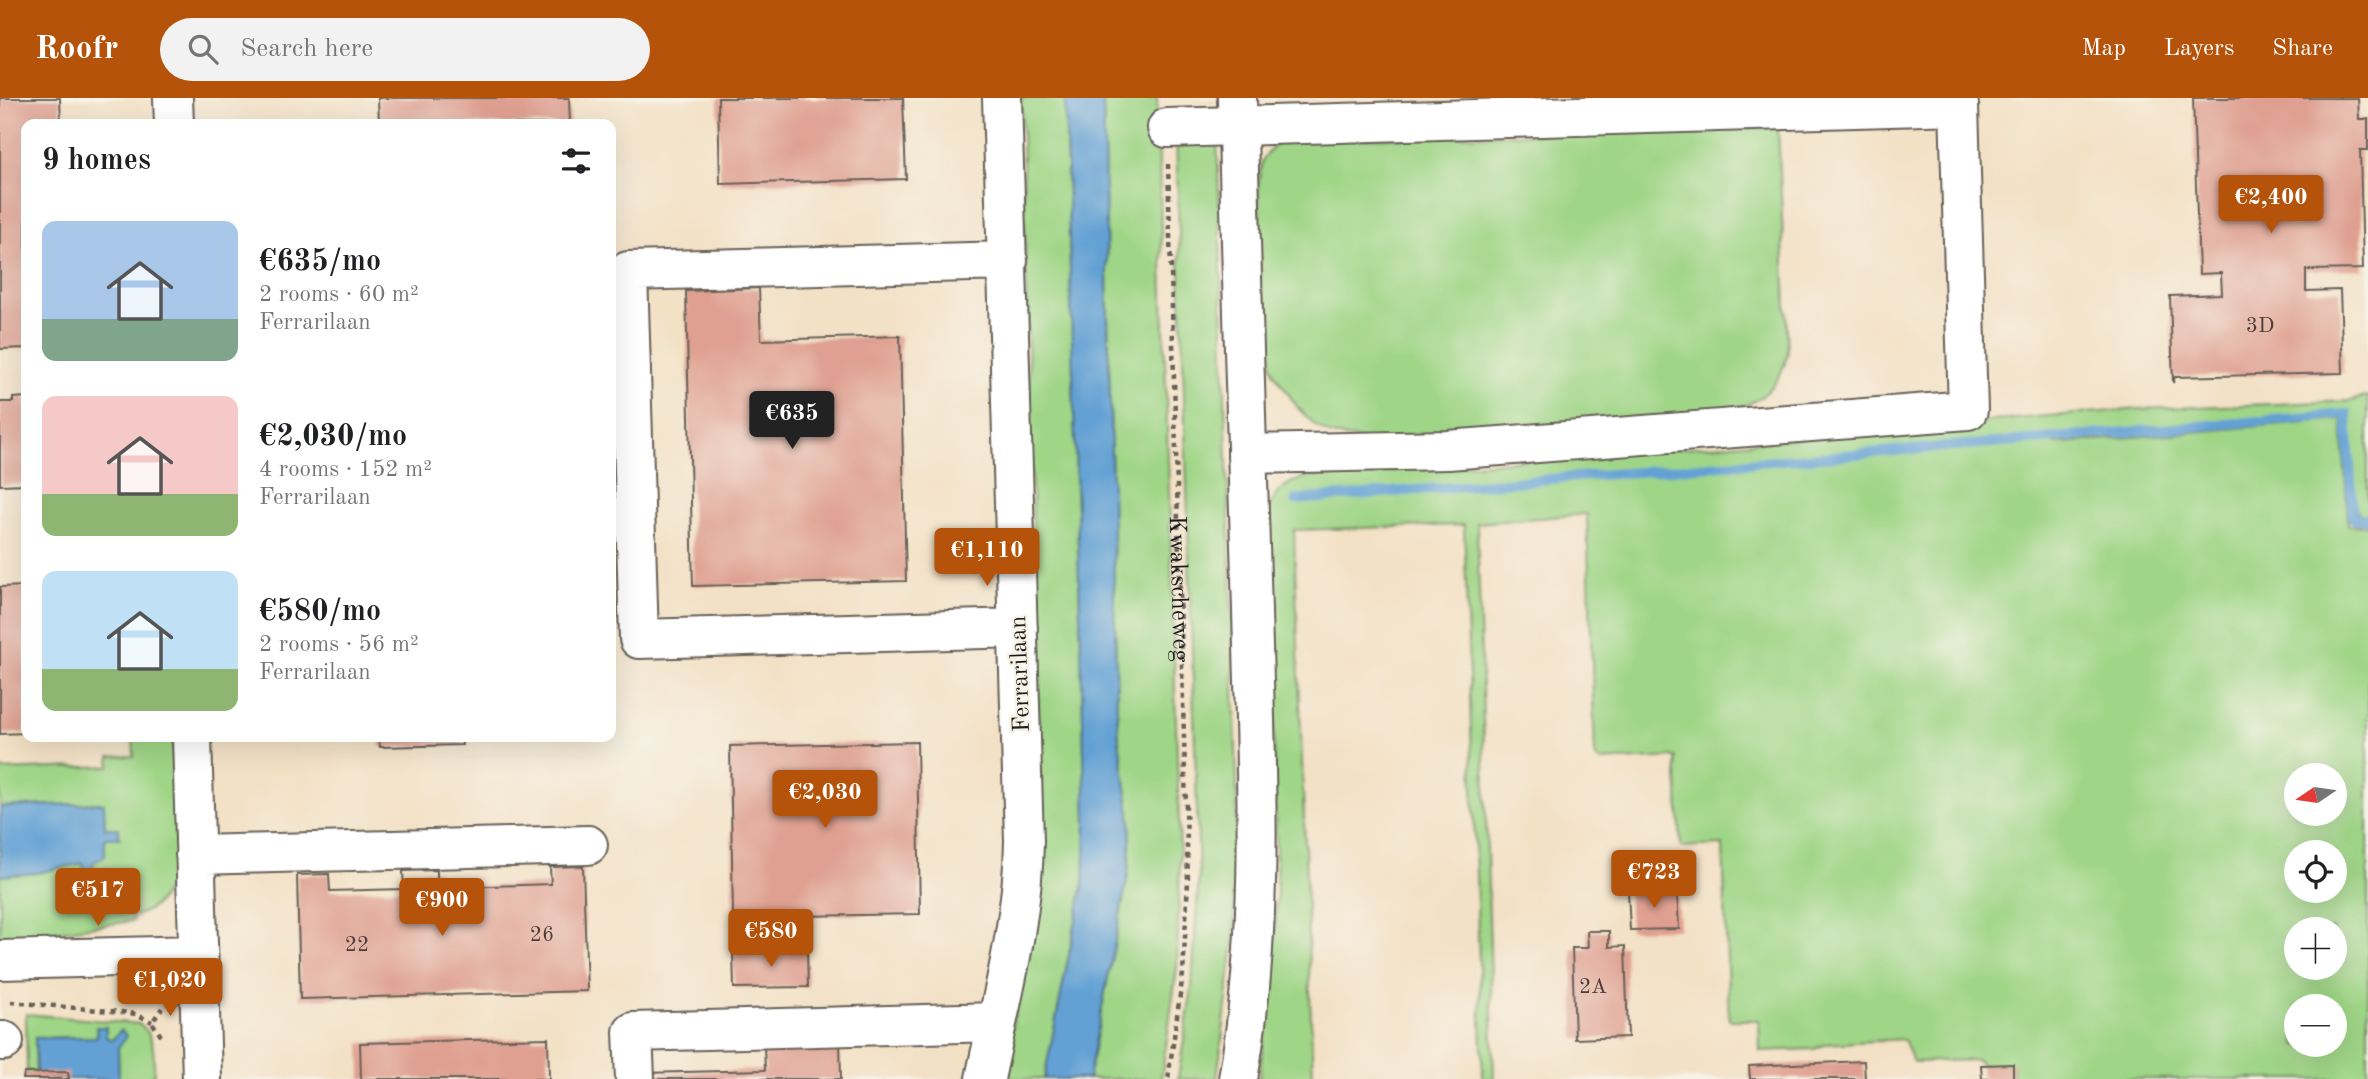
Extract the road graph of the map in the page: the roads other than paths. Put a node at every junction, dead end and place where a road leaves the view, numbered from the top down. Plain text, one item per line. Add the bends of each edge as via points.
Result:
1 (173, 98) edge
2 (1002, 98) edge
3 (1237, 112) edge
4 (174, 119) edge
5 (1167, 128) road end
6 (1008, 261) junction
7 (1247, 454) junction
8 (1018, 628) junction
9 (192, 742) edge
10 (588, 845) dead end
11 (195, 855) junction
12 (198, 955) junction
13 (0, 960) edge
14 (997, 1021) junction
15 (202, 1079) edge
16 (635, 1079) edge
17 (985, 1079) edge
18 (1238, 1079) edge

1 - 4 street
2 - 6 street, Ferrarilaan
3 - 5 street
3 - 7 street
3 - 7 street via 1959,104 1968,397 1968,410 1448,450
6 - 8 street, Ferrarilaan
6 - 8 street via 628,271 639,639
7 - 18 street via 1257,870 1252,979
8 - 14 street, Ferrarilaan via 1024,863
9 - 11 street
10 - 11 street
11 - 12 street
12 - 13 street
12 - 15 street
14 - 16 street via 633,1032
14 - 17 street, Ferrarilaan

